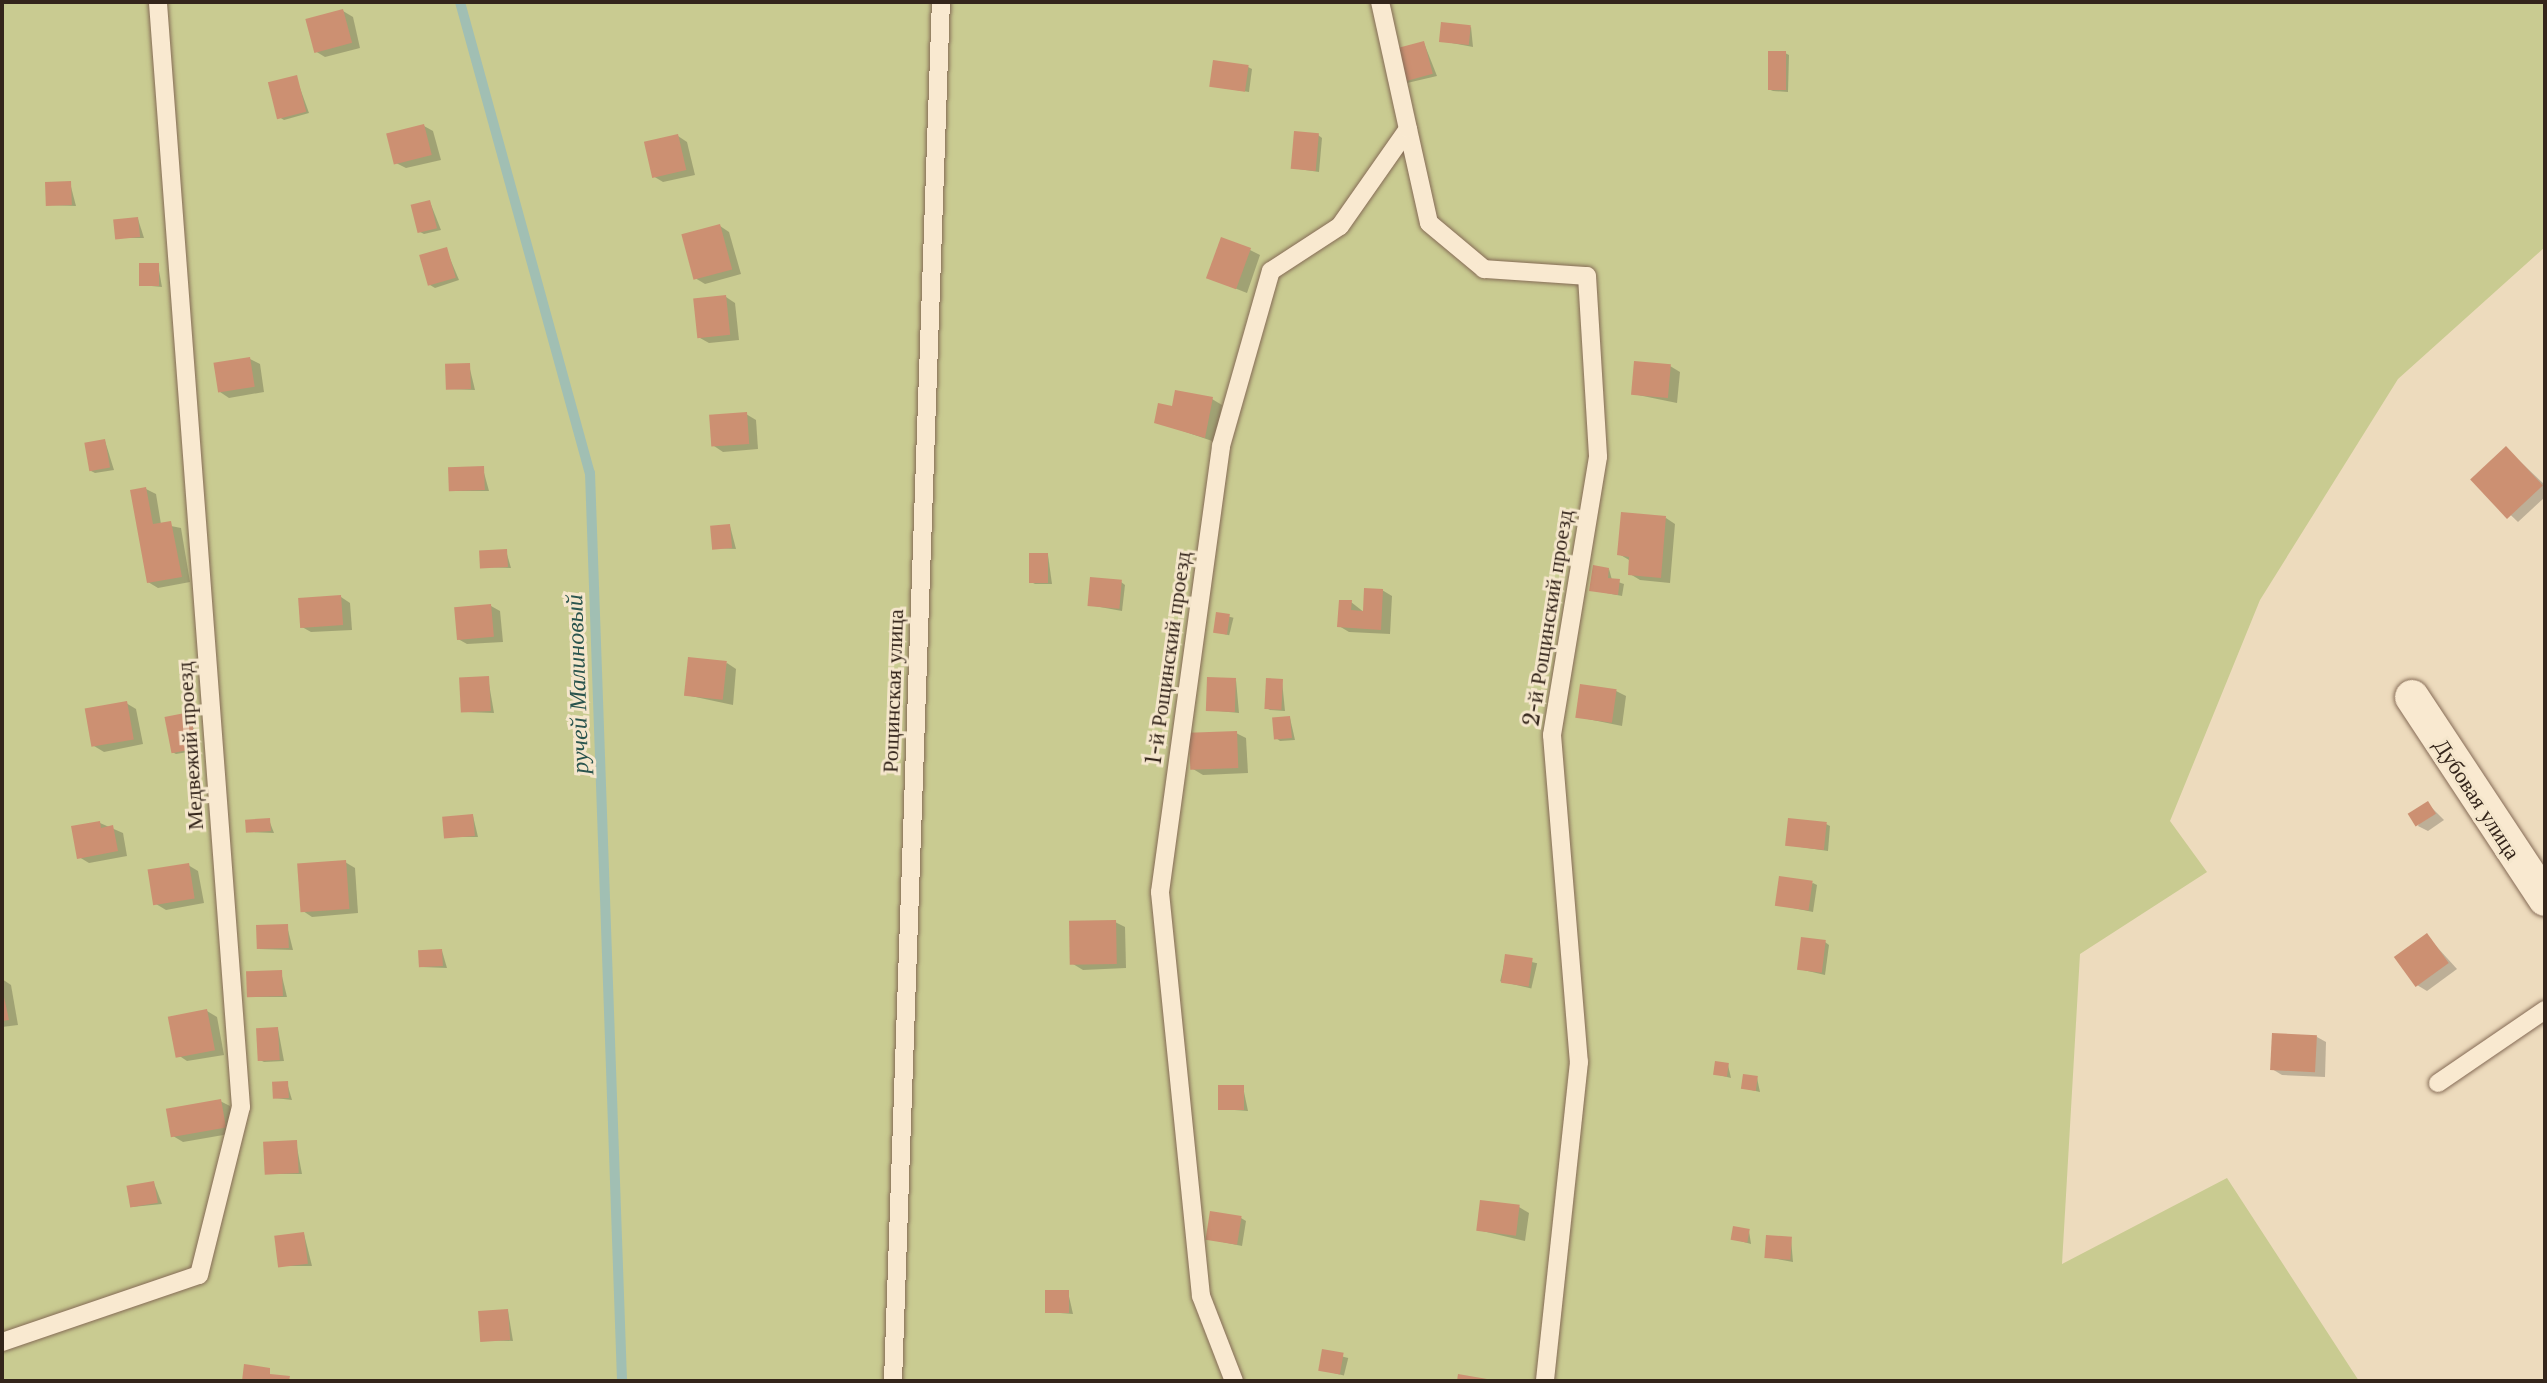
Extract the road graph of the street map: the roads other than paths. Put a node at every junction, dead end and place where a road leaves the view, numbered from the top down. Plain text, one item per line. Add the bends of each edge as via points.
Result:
1 (158, 2) edge
2 (941, 2) edge
3 (1380, 2) edge
4 (1408, 129) junction
5 (2412, 697) dead end
6 (2545, 899) edge
7 (2545, 1010) edge
8 (2438, 1083) dead end
9 (2, 1342) edge
10 (893, 1381) edge
11 (1234, 1381) edge
12 (1545, 1381) edge

1 - 9 lane, Медвежий проезд via 241,1107 199,1275
2 - 10 lane, Рощинская улица
3 - 4 lane
4 - 11 lane, 1-й Рощинский проезд via 1340,226 1271,271 1221,446 1160,892 1201,1296
4 - 12 lane, 2-й Рощинский проезд via 1429,223 1484,269 1587,276 1598,457 1552,735 1579,1062
5 - 6 street, Дубовая улица
7 - 8 lane

